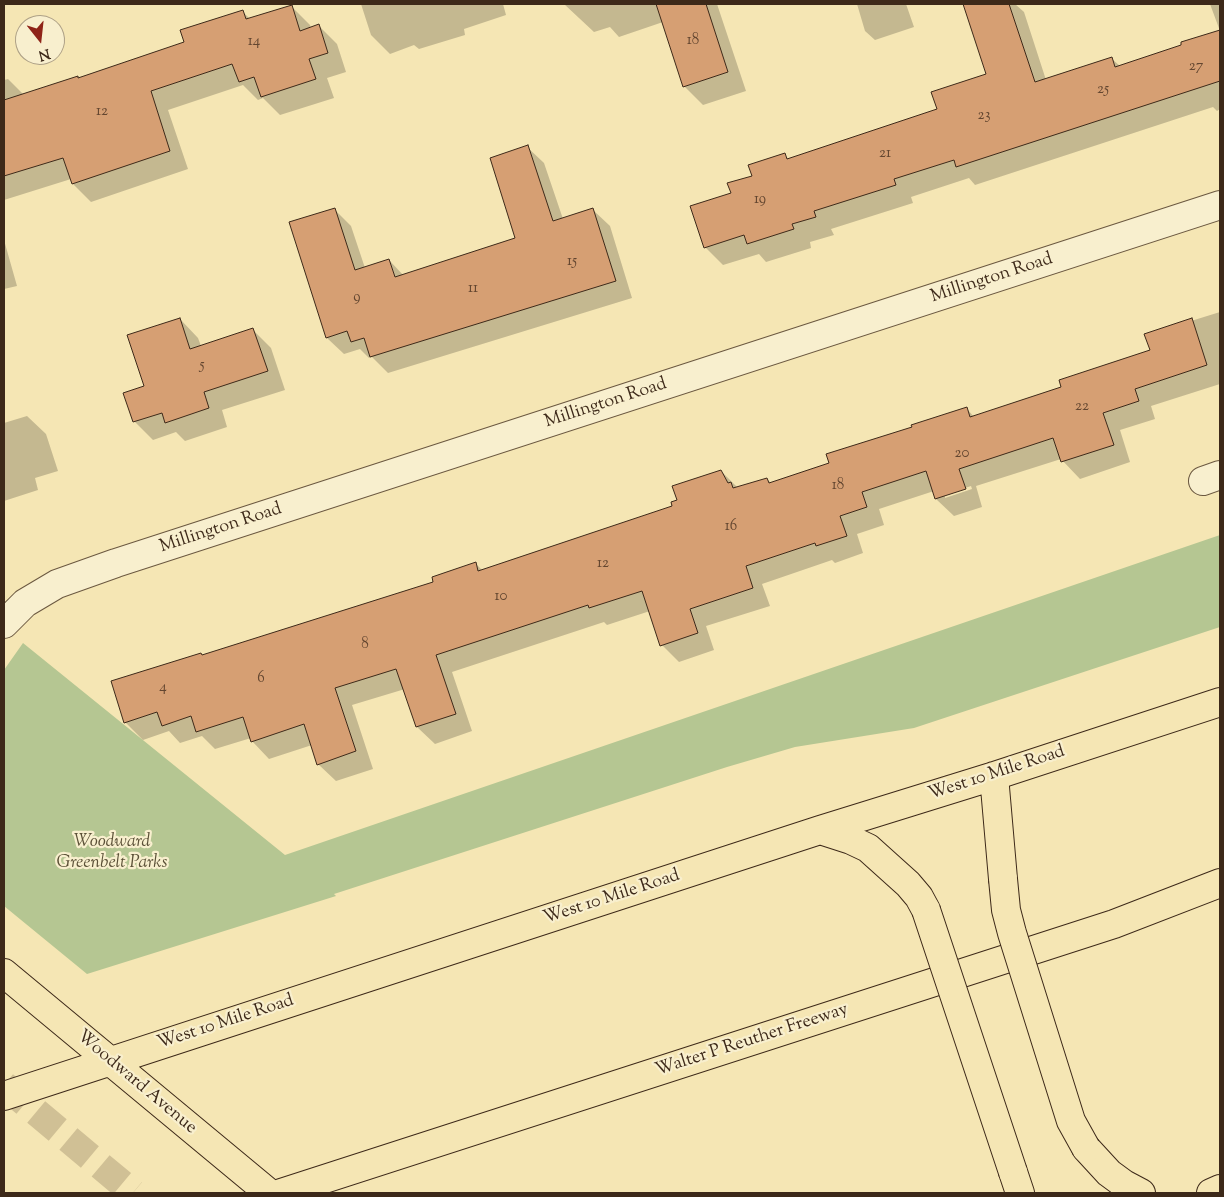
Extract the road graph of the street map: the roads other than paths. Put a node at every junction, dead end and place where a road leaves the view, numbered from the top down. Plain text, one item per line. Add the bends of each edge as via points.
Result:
1 (1220, 205) edge
2 (4, 624) edge
3 (1220, 702) edge
4 (994, 776) junction
5 (820, 830) junction
6 (1220, 883) edge
7 (4, 973) edge
8 (109, 1061) junction
9 (4, 1096) edge
10 (1017, 1183) edge
11 (1220, 1189) edge
12 (269, 1193) edge
13 (281, 1193) edge
14 (1140, 1193) edge
15 (1211, 1193) edge

1 - 2 street, Millington Road via 116,562 57,584 25,603
3 - 4 main road, West 10 Mile Road
4 - 5 main road, West 10 Mile Road
4 - 14 main road, bridge via 1006,910 1071,1121 1086,1148 1109,1172
5 - 8 main road, West 10 Mile Road
5 - 10 main road, bridge via 868,848 919,897
6 - 13 main road, Walter P Reuther Freeway via 1114,924
7 - 8 main road, Woodward Avenue
8 - 9 main road, West 10 Mile Road
8 - 12 main road, Woodward Avenue
11 - 15 main road

